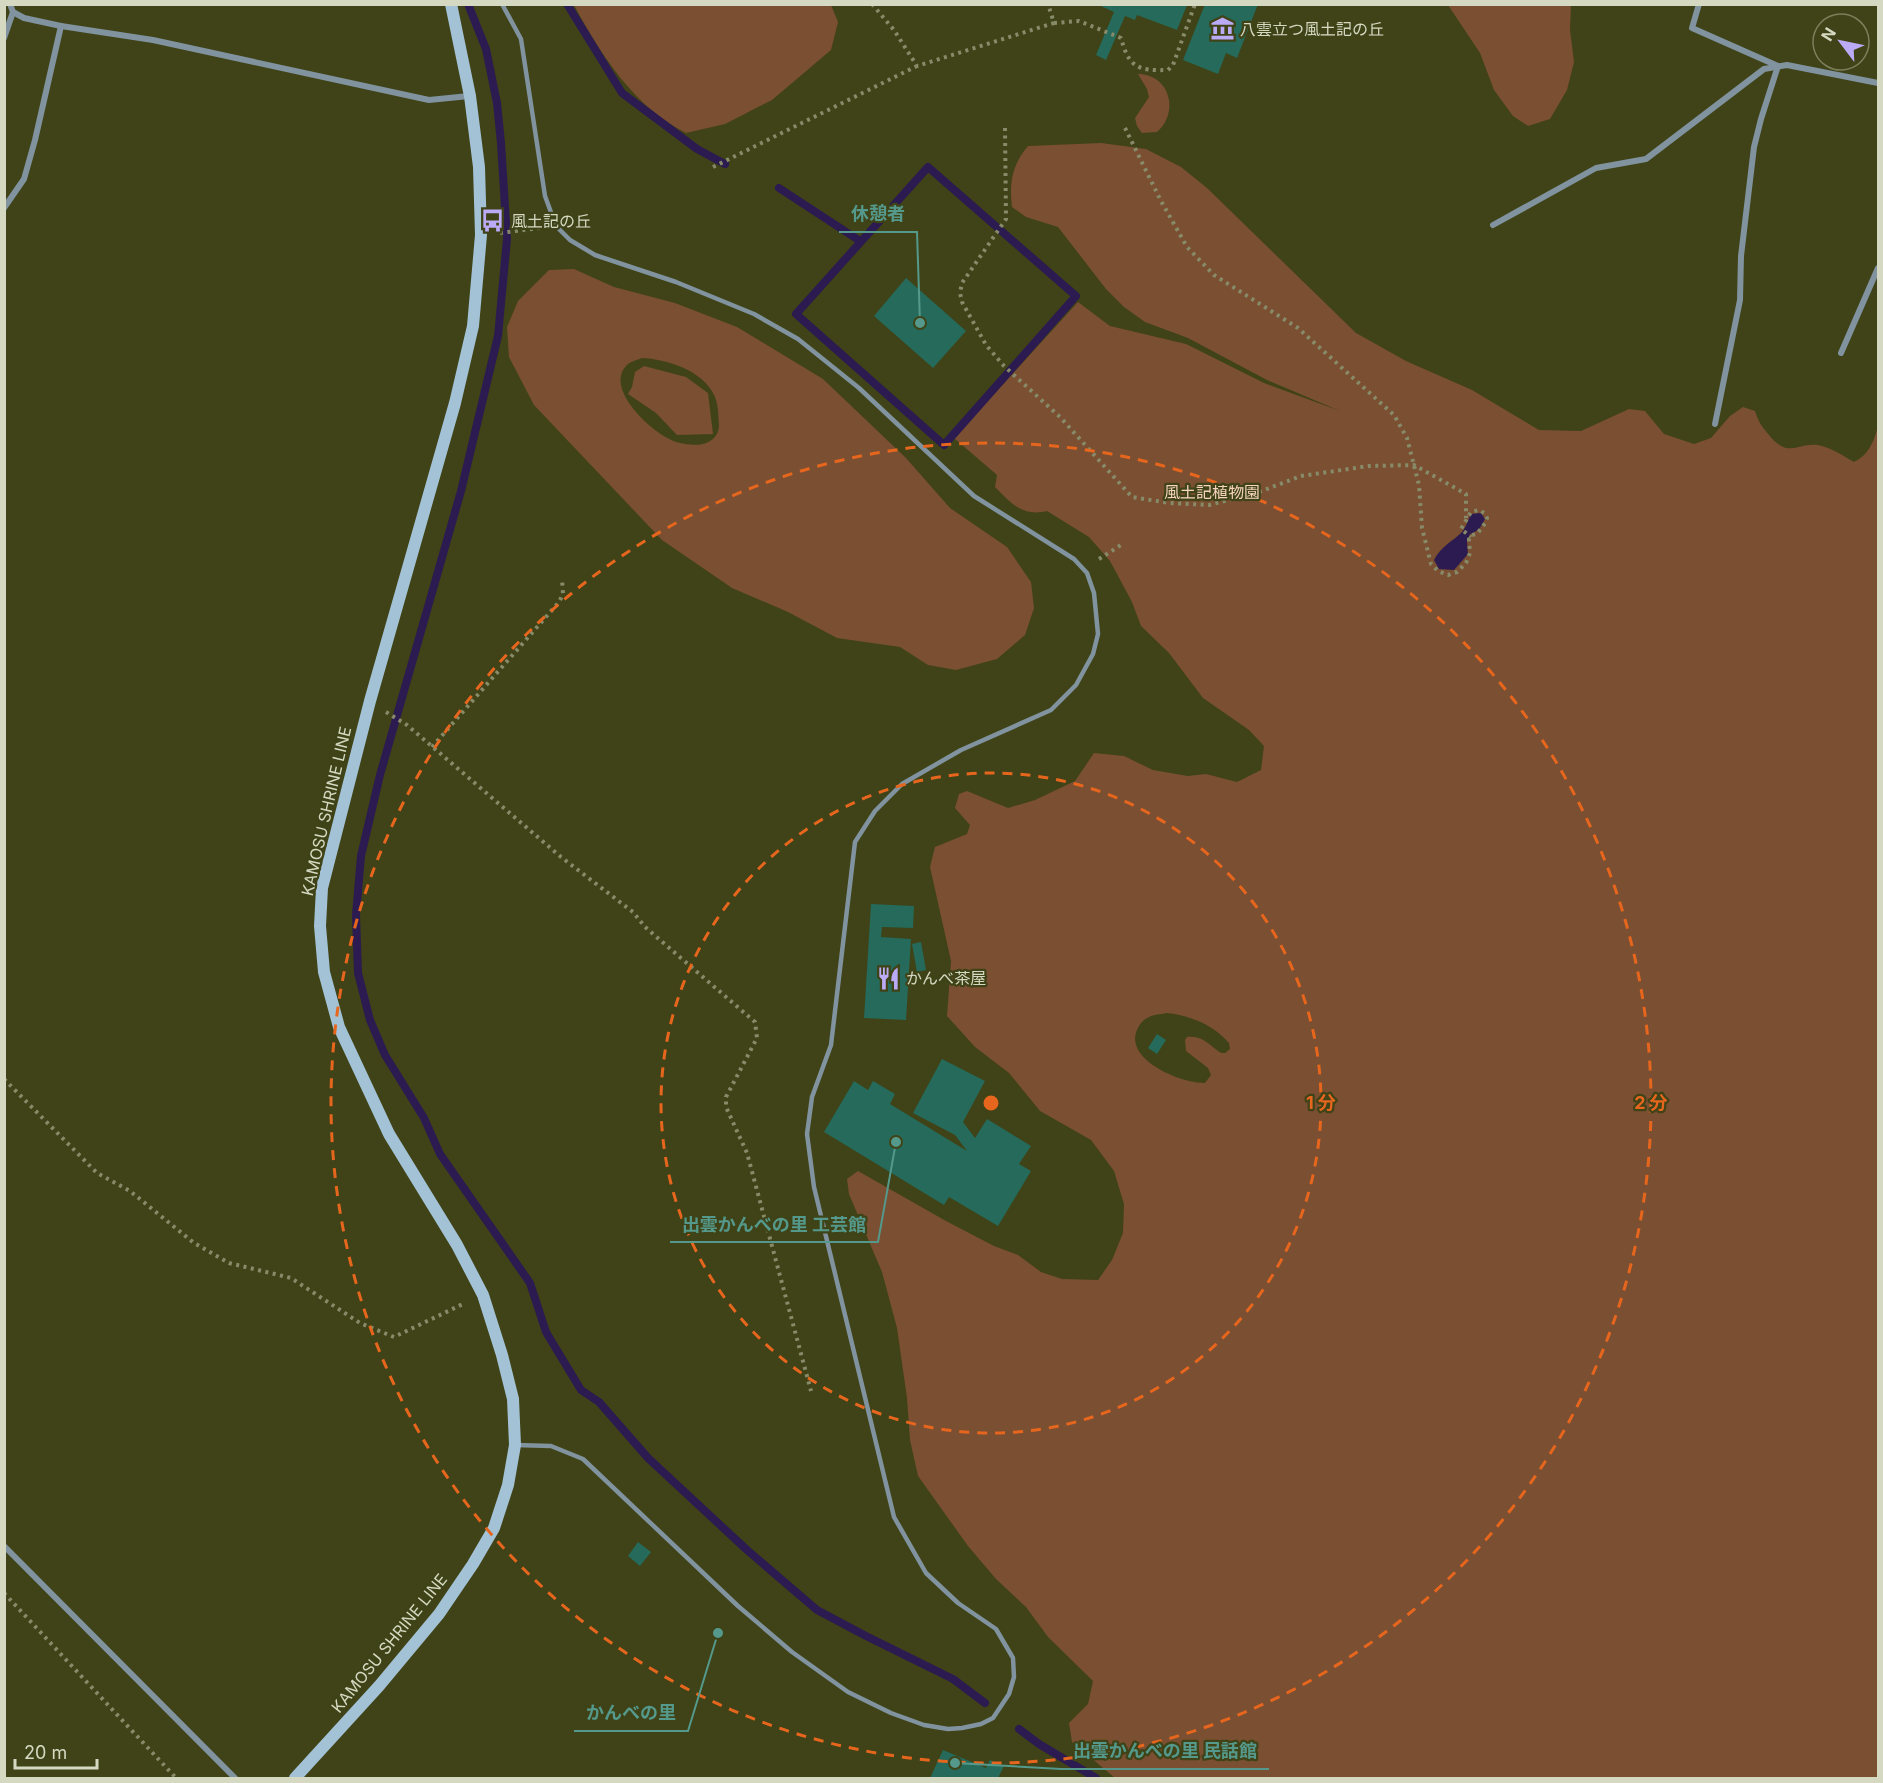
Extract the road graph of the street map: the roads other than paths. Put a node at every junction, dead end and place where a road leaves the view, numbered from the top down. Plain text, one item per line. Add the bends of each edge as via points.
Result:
1 (10, 4) edge
2 (451, 4) edge
3 (501, 4) edge
4 (1699, 4) edge
5 (13, 12) junction
6 (61, 26) junction
7 (4, 38) edge
8 (1778, 66) junction
9 (1878, 83) edge
10 (470, 96) junction
11 (4, 208) edge
12 (1493, 225) dead end
13 (1878, 268) edge
14 (1840, 353) dead end
15 (1715, 424) dead end
16 (515, 1445) junction
17 (4, 1546) edge
18 (235, 1779) edge
19 (295, 1779) edge

1 - 5 street
2 - 10 main road, KAMOSU SHRINE LINE
3 - 16 lane via 521,39 541,175 556,226 595,255 676,282 754,315 798,339 858,388 975,496 1074,559 1087,573 1094,593 1098,634 1093,654 1076,685 1051,710 961,750 902,784 875,811 855,842 831,1045 812,1097 807,1134 814,1187 894,1517 926,1573 958,1603 996,1629 1012,1658 1014,1677 1009,1694 993,1718 962,1728 924,1725 848,1692 738,1606 583,1459 551,1446
4 - 8 street via 1692,28
5 - 6 street
5 - 7 street
6 - 10 street via 153,40 429,100
6 - 11 street via 24,179
8 - 9 street
8 - 12 street via 1764,69 1646,159 1596,168
8 - 15 street via 1754,147 1741,256 1740,300
10 - 16 main road, KAMOSU SHRINE LINE via 479,167 481,235 473,326 455,403 361,734 322,888 320,926 324,972 339,1027 389,1134 483,1295 513,1399
13 - 14 street
16 - 19 main road, KAMOSU SHRINE LINE via 508,1485 494,1528 473,1564 439,1614
17 - 18 street

